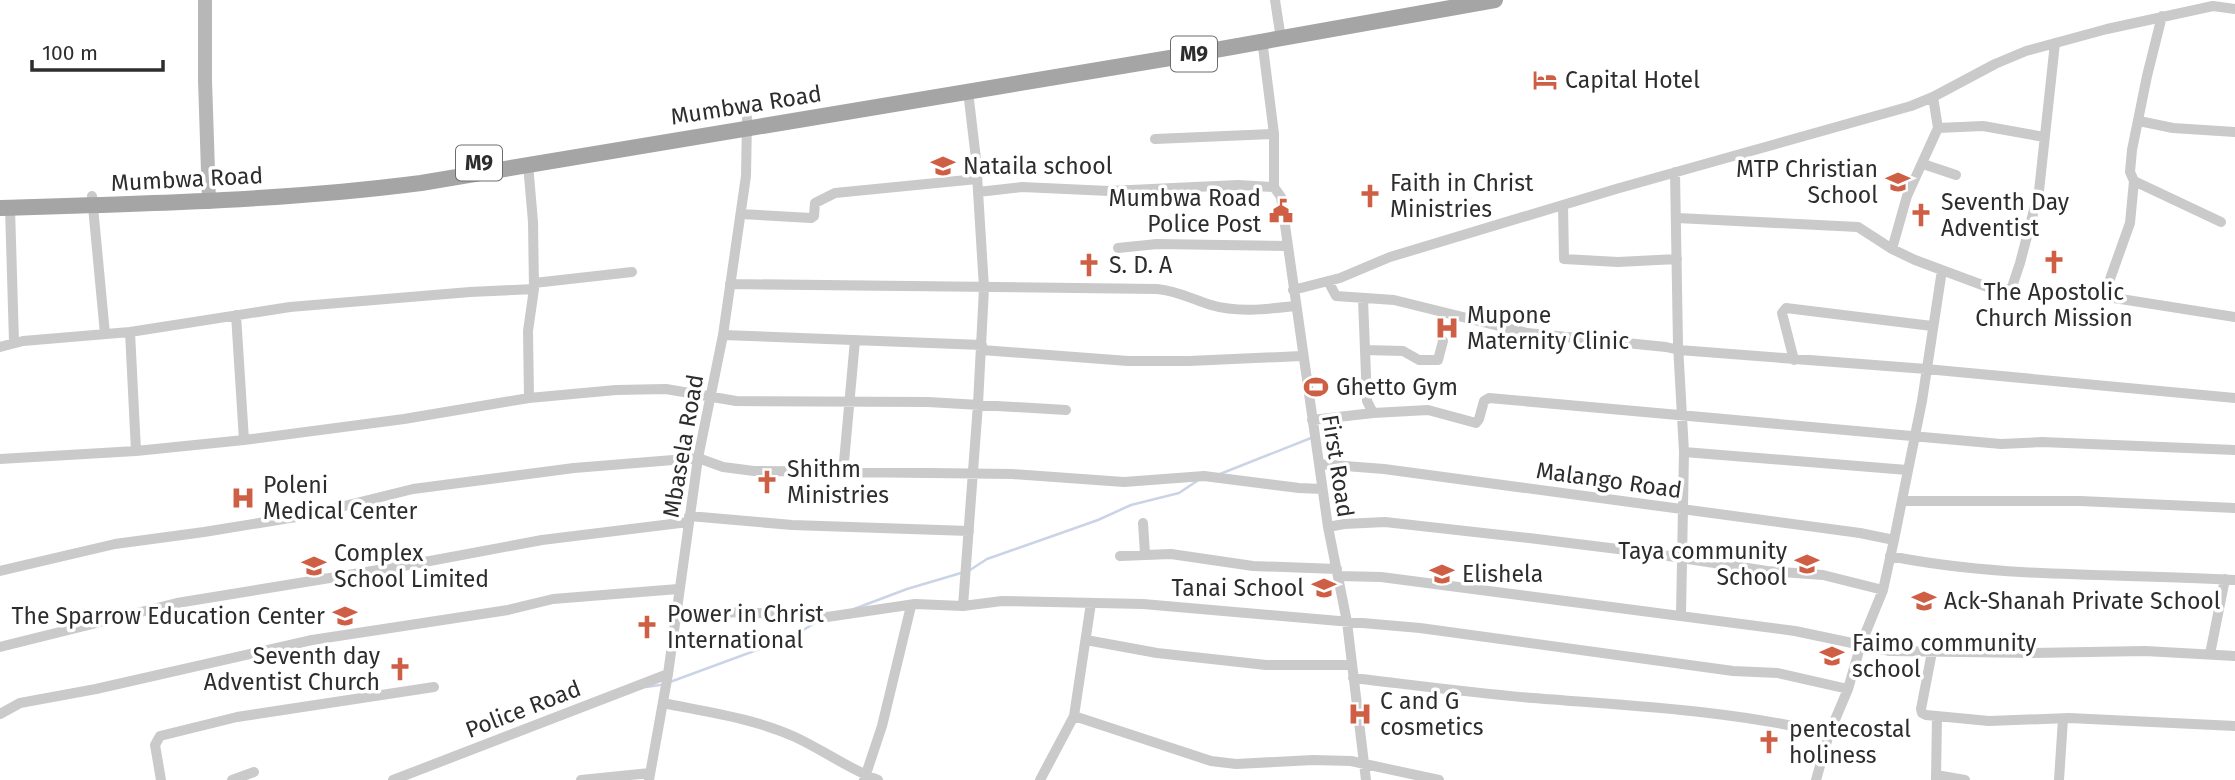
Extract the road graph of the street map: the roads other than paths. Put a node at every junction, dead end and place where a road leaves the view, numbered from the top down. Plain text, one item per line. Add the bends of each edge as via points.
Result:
1 (205, 0) edge
2 (1275, 0) edge
3 (1449, 0) edge
4 (1495, 0) edge
5 (2212, 3) edge
6 (2235, 9) edge
7 (2162, 16) junction
8 (1280, 35) junction
9 (1262, 38) junction
10 (2055, 43) junction
11 (968, 91) junction
12 (1933, 97) junction
13 (2139, 121) junction
14 (747, 122) junction
15 (1938, 128) junction
16 (2235, 132) edge
17 (1274, 134) junction
18 (2044, 137) junction
19 (1154, 139) dead end
20 (528, 164) junction
21 (1923, 164) junction
22 (1675, 172) junction
23 (1956, 174) dead end
24 (977, 179) junction
25 (2134, 181) junction
26 (1274, 187) junction
27 (978, 192) junction
28 (209, 197) junction
29 (92, 201) junction
30 (3, 205) edge
31 (1563, 205) junction
32 (741, 214) junction
33 (1677, 218) junction
34 (2221, 222) dead end
35 (1287, 246) junction
36 (1118, 248) dead end
37 (1892, 249) junction
38 (1677, 259) junction
39 (1942, 270) junction
40 (632, 272) dead end
41 (1328, 281) junction
42 (730, 284) junction
43 (534, 286) junction
44 (984, 288) junction
45 (1293, 290) junction
46 (1363, 299) junction
47 (1296, 306) junction
48 (236, 315) junction
49 (2235, 317) edge
50 (1932, 326) junction
51 (130, 332) junction
52 (105, 334) junction
53 (723, 335) junction
54 (855, 340) junction
55 (1444, 341) dead end
56 (14, 342) junction
57 (0, 347) edge
58 (982, 348) junction
59 (1365, 350) junction
60 (1679, 350) junction
61 (1302, 356) junction
62 (1794, 360) junction
63 (1926, 369) junction
64 (529, 398) junction
65 (711, 398) junction
66 (2235, 398) edge
67 (850, 400) junction
68 (978, 404) junction
69 (1066, 410) dead end
70 (1373, 413) junction
71 (1681, 416) junction
72 (1311, 420) junction
73 (1914, 436) junction
74 (244, 440) junction
75 (136, 450) junction
76 (2235, 450) edge
77 (1684, 452) junction
78 (698, 458) junction
79 (0, 459) edge
80 (1319, 464) junction
81 (1908, 470) junction
82 (843, 473) junction
83 (973, 474) junction
84 (1322, 489) junction
85 (1902, 501) junction
86 (2235, 508) edge
87 (1683, 509) junction
88 (688, 519) junction
89 (1143, 523) dead end
90 (1328, 527) junction
91 (969, 531) junction
92 (1894, 540) junction
93 (1145, 554) junction
94 (1120, 556) dead end
95 (1890, 556) junction
96 (1683, 559) junction
97 (0, 571) edge
98 (1338, 572) junction
99 (2230, 580) edge
100 (678, 589) junction
101 (1883, 590) junction
102 (1091, 603) junction
103 (911, 606) junction
104 (963, 606) junction
105 (677, 611) junction
106 (1682, 616) junction
107 (1347, 622) junction
108 (1086, 640) junction
109 (1861, 644) junction
110 (0, 647) edge
111 (1932, 652) junction
112 (2210, 654) junction
113 (2235, 656) edge
114 (1351, 665) junction
115 (668, 674) junction
116 (1353, 678) junction
117 (434, 687) dead end
118 (1848, 689) junction
119 (663, 703) junction
120 (0, 714) edge
121 (1074, 716) junction
122 (1937, 716) junction
123 (2063, 719) junction
124 (2235, 726) edge
125 (1829, 734) junction
126 (1364, 764) junction
127 (254, 772) dead end
128 (650, 777) edge
129 (1936, 777) edge
130 (865, 778) edge
131 (161, 780) edge
132 (232, 780) edge
133 (393, 780) edge
134 (581, 780) edge
135 (878, 780) edge
136 (1040, 780) edge
137 (1366, 780) edge
138 (1439, 780) edge
139 (1815, 780) edge
140 (1965, 780) edge
141 (2059, 780) edge

1 - 28 street
2 - 8 street
3 - 8 main road, Mumbwa Road / M9
4 - 8 main road, Mumbwa Road / M9
5 - 6 street
5 - 7 street
7 - 10 street
7 - 13 street
8 - 9 main road, Mumbwa Road / M9
9 - 11 main road, Mumbwa Road / M9
9 - 14 main road, Mumbwa Road / M9
9 - 17 street, First Road
10 - 12 street via 1995,64
10 - 18 street
11 - 14 main road, Mumbwa Road / M9
11 - 24 street
12 - 15 street
12 - 22 street
13 - 16 street
13 - 25 street via 2130,168
14 - 20 main road, Mumbwa Road / M9
14 - 28 main road, Mumbwa Road / M9 via 395,176
14 - 32 street, Mbasela Road
15 - 18 street via 1983,126
15 - 21 street
17 - 19 street
17 - 26 street, First Road
18 - 39 street via 2039,191 2012,287 2001,292
20 - 28 main road, Mumbwa Road / M9 via 380,188
20 - 43 street
21 - 23 street
21 - 37 street via 1902,209
22 - 31 street
22 - 33 street
24 - 27 street
24 - 32 street via 835,193 815,203 811,218
25 - 34 street
25 - 49 street via 2130,223 2106,295
26 - 27 street via 1109,191 1029,187
26 - 35 street, First Road via 1281,197
27 - 44 street
28 - 29 main road, Mumbwa Road / M9
29 - 30 main road, Mumbwa Road / M9
29 - 52 street
30 - 56 street
31 - 38 street via 1564,259
31 - 41 street via 1390,257
32 - 42 street, Mbasela Road
33 - 37 street via 1848,225
33 - 38 street
35 - 36 street via 1178,243
35 - 45 street, First Road
37 - 39 street
38 - 60 street
39 - 50 street
40 - 43 street
41 - 45 street
41 - 46 street via 1336,296
42 - 44 street
42 - 53 street, Mbasela Road
43 - 48 street
43 - 64 street via 527,339
44 - 47 street via 1157,289 1231,309
44 - 58 street
45 - 47 street, First Road
46 - 59 street
46 - 60 street via 1413,304 1527,333
47 - 61 street, First Road
48 - 51 street
48 - 74 street
50 - 62 street via 1786,309 1782,313
50 - 63 street
51 - 52 street
51 - 75 street
52 - 56 street
53 - 54 street
53 - 65 street, Mbasela Road
54 - 58 street
54 - 67 street
55 - 59 street via 1438,360 1419,360 1403,351
56 - 57 street
58 - 61 street via 1128,361
58 - 68 street
59 - 70 street via 1367,401
60 - 62 street
60 - 71 street
61 - 72 street, First Road
62 - 63 street
63 - 66 street
63 - 73 street
64 - 65 street via 650,388
64 - 74 street
65 - 67 street
65 - 78 street, Mbasela Road
67 - 68 street
67 - 82 street
68 - 69 street
68 - 83 street
70 - 71 street via 1428,410 1476,423 1489,398
70 - 72 street
71 - 73 street
71 - 77 street
72 - 80 street, First Road
73 - 76 street via 2001,444
73 - 81 street
74 - 75 street
75 - 79 street
77 - 81 street
77 - 87 street
78 - 82 street via 735,470
78 - 88 street, Mbasela Road
78 - 97 street via 413,489 308,514 115,544
80 - 84 street, First Road
80 - 87 street, Malango Road via 1384,468
81 - 85 street
82 - 83 street
83 - 84 street via 1124,482 1204,476
83 - 91 street
84 - 90 street, First Road
85 - 86 street via 2080,501
85 - 92 street
87 - 92 street, Malango Road
87 - 96 street
88 - 91 street
88 - 100 street, Mbasela Road
88 - 110 street via 177,603
89 - 93 street
90 - 96 street via 1385,523
90 - 98 street, First Road
91 - 104 street
92 - 95 street
93 - 94 street
93 - 98 street
95 - 99 street via 2066,575
95 - 101 street
96 - 101 street via 1823,575
96 - 106 street
98 - 106 street
98 - 107 street, First Road
99 - 112 street
100 - 105 street, Mbasela Road
100 - 120 street via 553,598 509,610 312,640 20,703
101 - 109 street
102 - 104 street via 1002,601
102 - 107 street
102 - 108 street
103 - 104 street
103 - 105 street via 827,617
103 - 130 street
105 - 115 street, Mbasela Road
106 - 109 street
107 - 114 street, First Road
107 - 118 street via 1777,673
108 - 114 street via 1157,653 1266,664
108 - 121 street
109 - 111 street
109 - 118 street
111 - 112 street
111 - 122 street via 1921,709
112 - 113 street
114 - 116 street, First Road
115 - 119 street, Mbasela Road
115 - 133 street, Police Road
116 - 125 street via 1746,717
116 - 126 street, First Road
117 - 131 street via 250,715 160,736 155,745
118 - 125 street
119 - 128 street, Mbasela Road
119 - 130 street via 774,729
121 - 126 street via 1211,761
121 - 136 street
122 - 123 street via 1989,721
122 - 129 street
123 - 124 street
123 - 141 street
125 - 139 street
126 - 137 street, First Road
126 - 138 street
127 - 132 street
128 - 134 street
129 - 140 street
130 - 135 street

